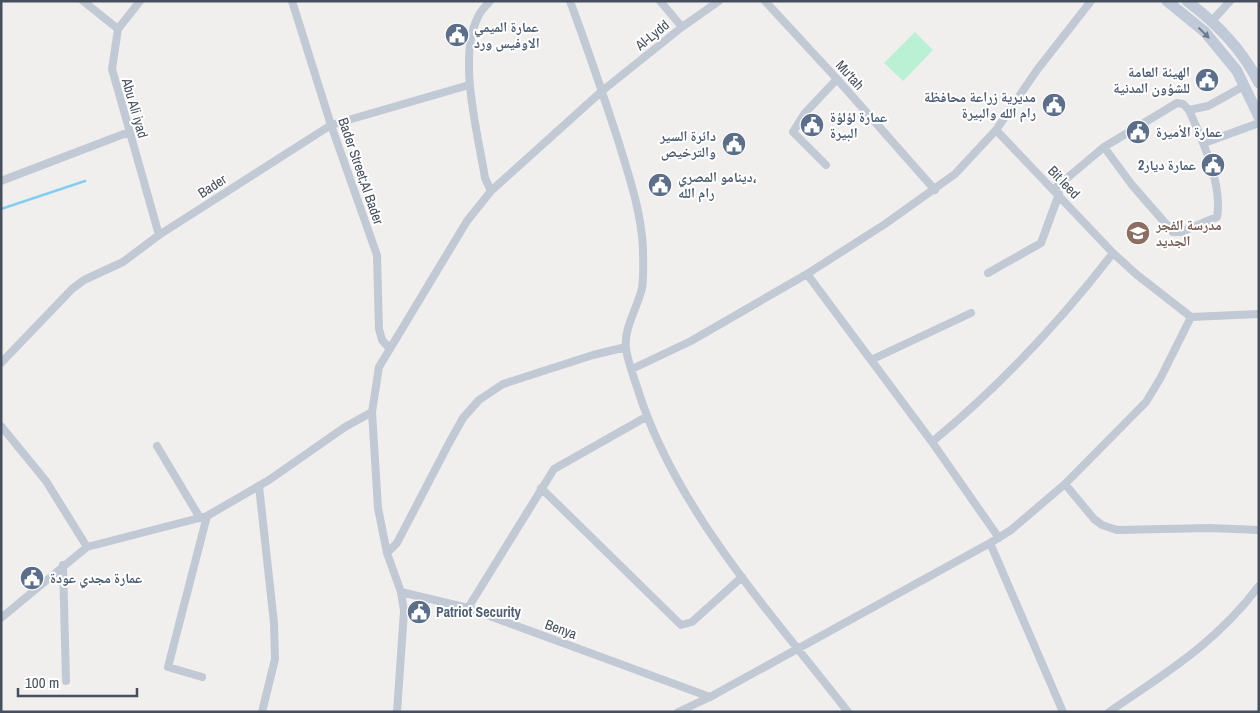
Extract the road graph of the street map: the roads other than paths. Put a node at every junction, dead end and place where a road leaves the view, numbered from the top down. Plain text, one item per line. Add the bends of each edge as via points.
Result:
1 (83, 1) edge
2 (140, 1) edge
3 (292, 1) edge
4 (490, 1) edge
5 (570, 1) edge
6 (660, 1) edge
7 (719, 1) edge
8 (764, 1) edge
9 (1091, 1) edge
10 (1167, 1) edge
11 (1187, 1) edge
12 (1230, 1) edge
13 (1212, 20) junction
14 (682, 27) junction
15 (118, 28) junction
16 (837, 79) junction
17 (1259, 83) edge
18 (469, 85) junction
19 (1244, 86) junction
20 (602, 91) junction
21 (1189, 110) junction
22 (1259, 117) edge
23 (1259, 123) edge
24 (331, 125) junction
25 (996, 130) junction
26 (129, 132) junction
27 (1204, 142) junction
28 (1104, 147) junction
29 (826, 165) dead end
30 (1, 180) edge
31 (935, 190) junction
32 (491, 191) junction
33 (1057, 192) junction
34 (159, 235) junction
35 (1113, 253) junction
36 (988, 273) dead end
37 (807, 274) junction
38 (971, 313) dead end
39 (1259, 314) edge
40 (1191, 317) junction
41 (626, 347) junction
42 (390, 349) junction
43 (871, 360) junction
44 (1, 363) edge
45 (632, 369) junction
46 (372, 412) junction
47 (646, 417) junction
48 (1, 426) edge
49 (932, 442) junction
50 (157, 446) dead end
51 (1065, 484) junction
52 (259, 486) junction
53 (541, 488) junction
54 (204, 517) junction
55 (1259, 530) edge
56 (999, 538) junction
57 (990, 543) junction
58 (87, 547) junction
59 (387, 553) junction
60 (64, 565) junction
61 (742, 577) junction
62 (1259, 586) edge
63 (401, 592) junction
64 (468, 608) junction
65 (1, 618) edge
66 (798, 648) junction
67 (202, 677) dead end
68 (66, 681) dead end
69 (710, 697) junction
70 (262, 712) edge
71 (397, 712) edge
72 (678, 712) edge
73 (848, 712) edge
74 (1063, 712) edge
75 (1109, 712) edge

1 - 15 street
2 - 15 street
3 - 24 street, Bader Street;Al Bader
4 - 18 street via 477,17 469,53
5 - 20 street
6 - 14 street
7 - 14 street, Al-Lydd
8 - 16 street, Mu'tah
9 - 25 street
10 -> 19 main road via 1205,32 1237,71
11 - 13 main road
12 - 13 street
13 - 17 main road via 1249,63
14 - 20 street, Al-Lydd
15 - 26 street, Abu Ali iyad via 112,69
16 - 29 street via 805,113 793,132
16 - 31 street, Mu'tah
18 - 24 street, Bader
18 - 32 street via 485,178
19 - 21 street via 1208,106
19 - 22 main road
20 - 32 street, Al-Lydd
20 - 41 street via 632,187 643,248 642,286 627,332
21 - 27 street
21 - 28 street via 1184,104 1177,103
23 - 27 street
24 - 34 street, Bader
24 - 42 street, Bader Street;Al Bader via 377,255 380,328 382,340
25 - 31 street via 975,155
25 - 33 street, Bit leed
26 - 30 street
26 - 34 street, Abu Ali iyad
27 - 28 street via 1217,191 1217,217 1181,232 1173,232
28 - 33 street
31 - 37 street
32 - 42 street, Al-Lydd via 467,221
33 - 35 street, Bit leed
33 - 36 street via 1042,243
34 - 44 street, Bader via 123,262 72,289
35 - 40 street, Bit leed
35 - 49 street via 1037,345 969,412
37 - 43 street
37 - 45 street via 691,341
38 - 43 street
39 - 40 street
40 - 51 street via 1146,402
41 - 45 street
41 - 59 street via 503,384 479,400 463,418 397,543
42 - 46 street, Al-Lydd via 379,367
43 - 49 street
45 - 47 street
46 - 52 street via 344,427
46 - 59 street, Al-Lydd via 378,508
47 - 53 street via 554,469
47 - 61 street via 678,484
48 - 58 street via 46,481
49 - 56 street
50 - 54 street
51 - 55 street via 1094,518 1117,530
51 - 56 street
52 - 54 street
52 - 70 street via 275,659
53 - 61 street via 681,625 692,622
53 - 64 street
54 - 58 street
54 - 67 street via 168,667
56 - 57 street
57 - 66 street
57 - 74 street
58 - 60 street
59 - 63 street, Al-Lydd
60 - 65 street
60 - 68 street
61 - 66 street
62 - 75 street via 1210,640
63 - 64 street, Benya
63 - 71 street, Al-Lydd via 404,611
64 - 69 street, Benya
66 - 69 street
66 - 73 street
69 - 72 street

